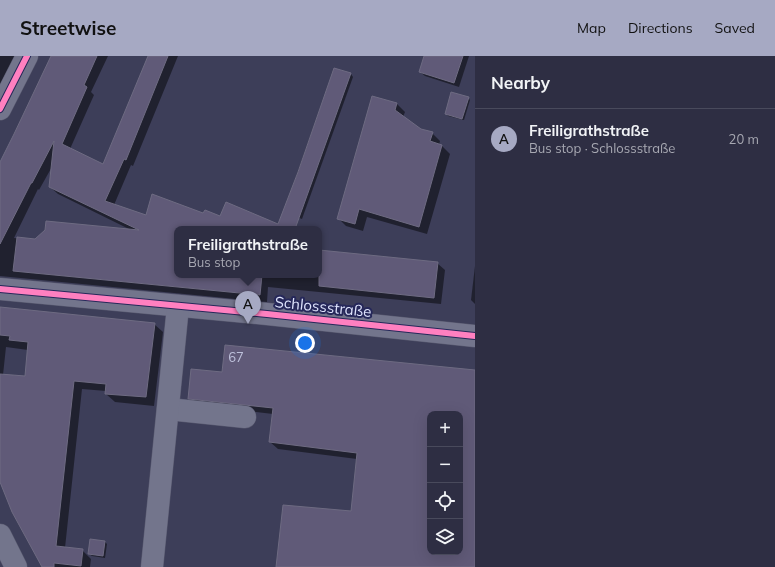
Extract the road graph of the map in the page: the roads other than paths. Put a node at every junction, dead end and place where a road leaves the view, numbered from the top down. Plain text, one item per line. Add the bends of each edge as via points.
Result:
1 (27, 56) edge
2 (0, 109) edge
3 (0, 289) edge
4 (178, 306) junction
5 (475, 336) edge
6 (168, 409) junction
7 (245, 417) dead end
8 (0, 535) edge
9 (16, 567) edge
10 (152, 567) edge

1 - 2 street
3 - 4 street, Schlossstraße
4 - 5 street, Schlossstraße
4 - 6 street
6 - 7 street
6 - 10 street
8 - 9 street

